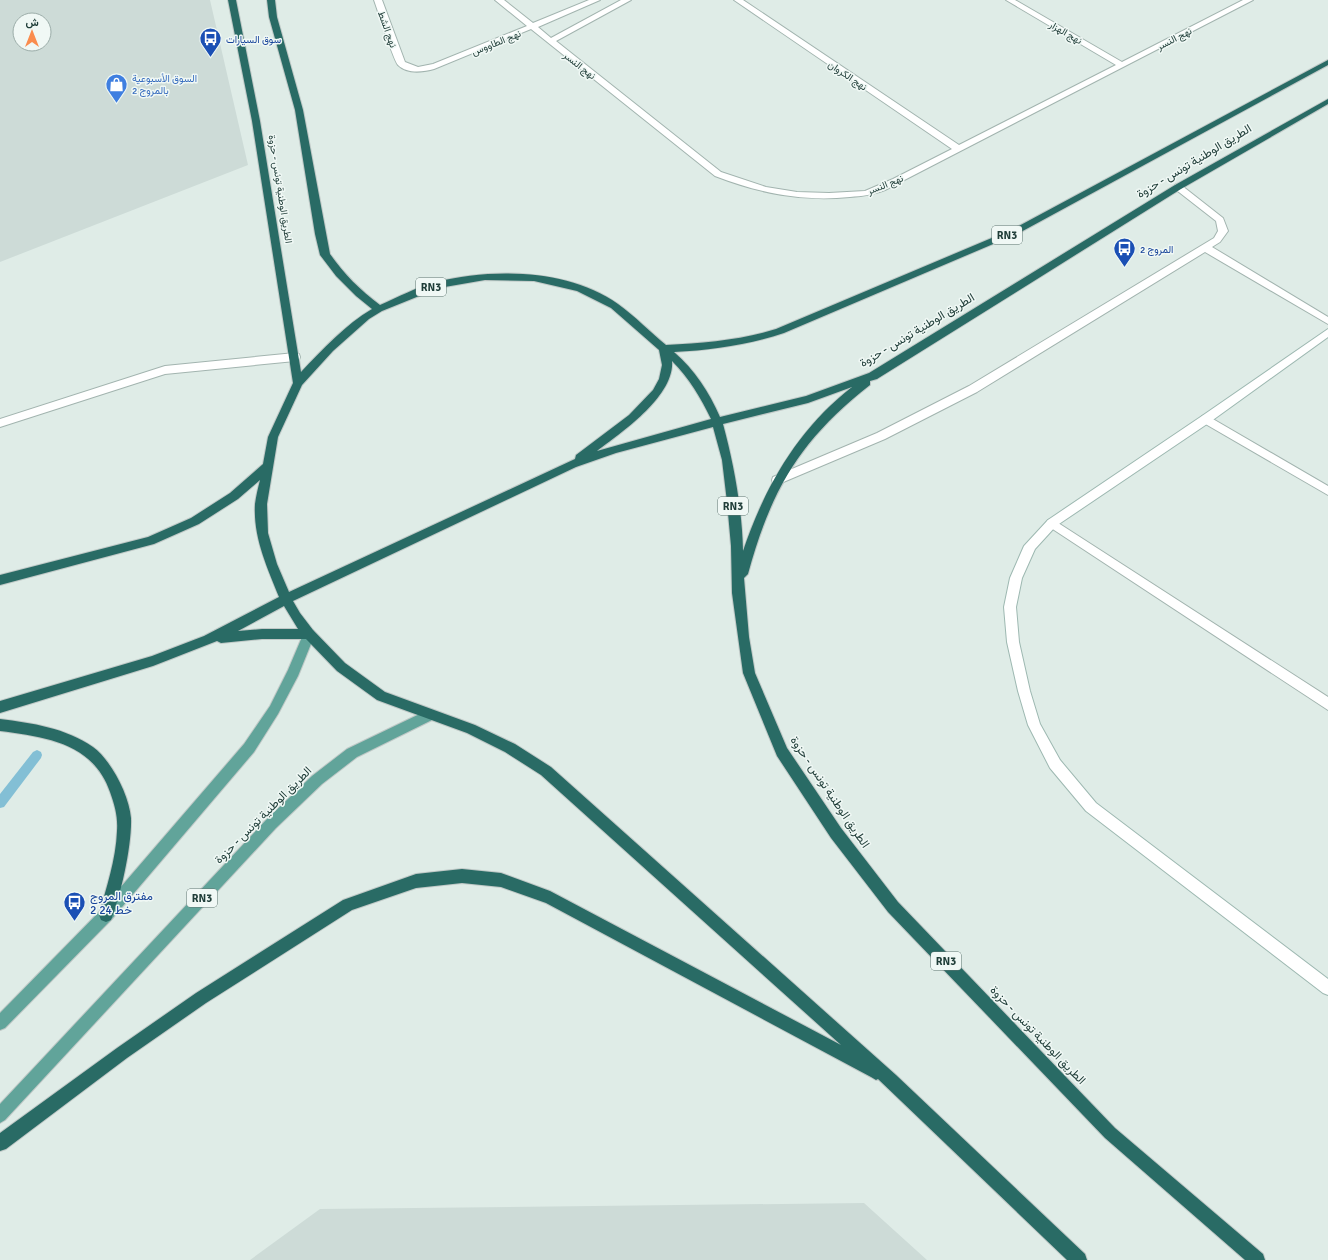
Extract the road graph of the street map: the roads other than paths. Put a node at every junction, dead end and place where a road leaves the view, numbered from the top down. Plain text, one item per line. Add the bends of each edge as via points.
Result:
1 (232, 0) edge
2 (271, 0) edge
3 (378, 0) edge
4 (500, 0) edge
5 (596, 0) edge
6 (627, 0) edge
7 (738, 0) edge
8 (1010, 0) edge
9 (1249, 0) edge
10 (533, 27) junction
11 (550, 41) junction
12 (399, 58) joint
13 (1328, 62) edge
14 (1122, 65) junction
15 (1328, 101) edge
16 (958, 149) junction
17 (1178, 187) junction
18 (1206, 248) junction
19 (379, 309) junction
20 (1328, 322) edge
21 (1328, 332) edge
22 (664, 349) junction
23 (295, 357) junction
24 (873, 376) junction
25 (298, 383) junction
26 (1206, 419) junction
27 (717, 421) junction
28 (0, 423) edge
29 (572, 464) junction
30 (267, 467) junction
31 (777, 480) junction
32 (1328, 491) edge
33 (1052, 523) junction
34 (0, 580) edge
35 (738, 593) junction
36 (286, 599) junction
37 (309, 634) junction
38 (208, 640) junction
39 (1328, 704) edge
40 (0, 707) edge
41 (430, 716) junction
42 (0, 725) edge
43 (106, 914) junction
44 (1328, 988) edge
45 (0, 1023) edge
46 (892, 1080) junction
47 (0, 1115) edge
48 (0, 1143) edge
49 (1079, 1260) edge
50 (1257, 1260) edge

1 - 23 highway, الطريق الوطنية تونس - حزوة via 256,121
2 - 19 highway via 299,110 325,255 359,294
3 - 12 street, نهج الشط
4 - 10 street, نهج النسر
5 - 10 street, نهج الطاووس
6 - 11 street
7 - 16 street, نهج الكروان
8 - 14 street, نهج الهزار
9 - 14 street, نهج النسر
10 - 11 street, نهج النسر
10 - 12 street, نهج الطاووس via 427,70 407,68
11 - 16 street, نهج النسر via 718,174 772,192 795,196 868,193
13 - 22 highway, الطريق الوطنية تونس - حزوة / RN3 via 1002,237 780,331 714,346
14 - 16 street, نهج النسر
15 - 17 highway, الطريق الوطنية تونس - حزوة
17 - 18 street via 1220,220 1223,231 1217,240
17 - 24 highway, الطريق الوطنية تونس - حزوة
18 - 20 street
18 - 31 street via 929,413 837,456
19 - 22 highway, RN3 via 437,285 485,277 534,278 580,288 614,306
19 - 25 highway, RN3 via 329,348
21 - 26 street
22 - 27 highway, RN3 via 693,378
22 - 29 highway via 666,365 663,380 656,394 644,407
23 - 25 highway, الطريق الوطنية تونس - حزوة
23 - 28 street via 165,370
24 - 27 highway, الطريق الوطنية تونس - حزوة via 808,399
24 - 31 highway via 836,406 809,435
25 - 30 highway, RN3 via 274,438
26 - 32 street
26 - 33 street
27 - 29 highway via 614,449
27 - 35 highway, الطريق الوطنية تونس - حزوة / RN3 via 727,460 733,502
29 - 36 highway
30 - 34 highway via 234,496 195,521 150,541
30 - 36 highway, RN3 via 261,504 262,533 271,564
31 - 35 highway via 750,541
33 - 39 street
33 - 44 street via 1030,546 1016,578 1010,607 1013,642 1026,698 1034,725 1055,764 1091,807
35 - 50 highway, الطريق الوطنية تونس - حزوة / RN3 via 749,672 782,752 836,833 893,907 1110,1133
36 - 37 highway, RN3
36 - 38 highway
37 - 38 highway via 262,634
37 - 41 highway, RN3 via 341,668 381,696
37 - 43 main road via 278,704 249,748
38 - 40 highway via 153,662
41 - 46 highway, RN3 via 471,729 510,748 546,771
41 - 47 main road, الطريق الوطنية تونس - حزوة / RN3 via 352,753 317,780 271,824
42 - 43 highway via 36,729 70,739 97,757 116,784 124,818 121,856
43 - 45 main road
46 - 48 highway via 550,898 500,880 462,876 416,881 348,905 201,998
46 - 49 highway, RN3

